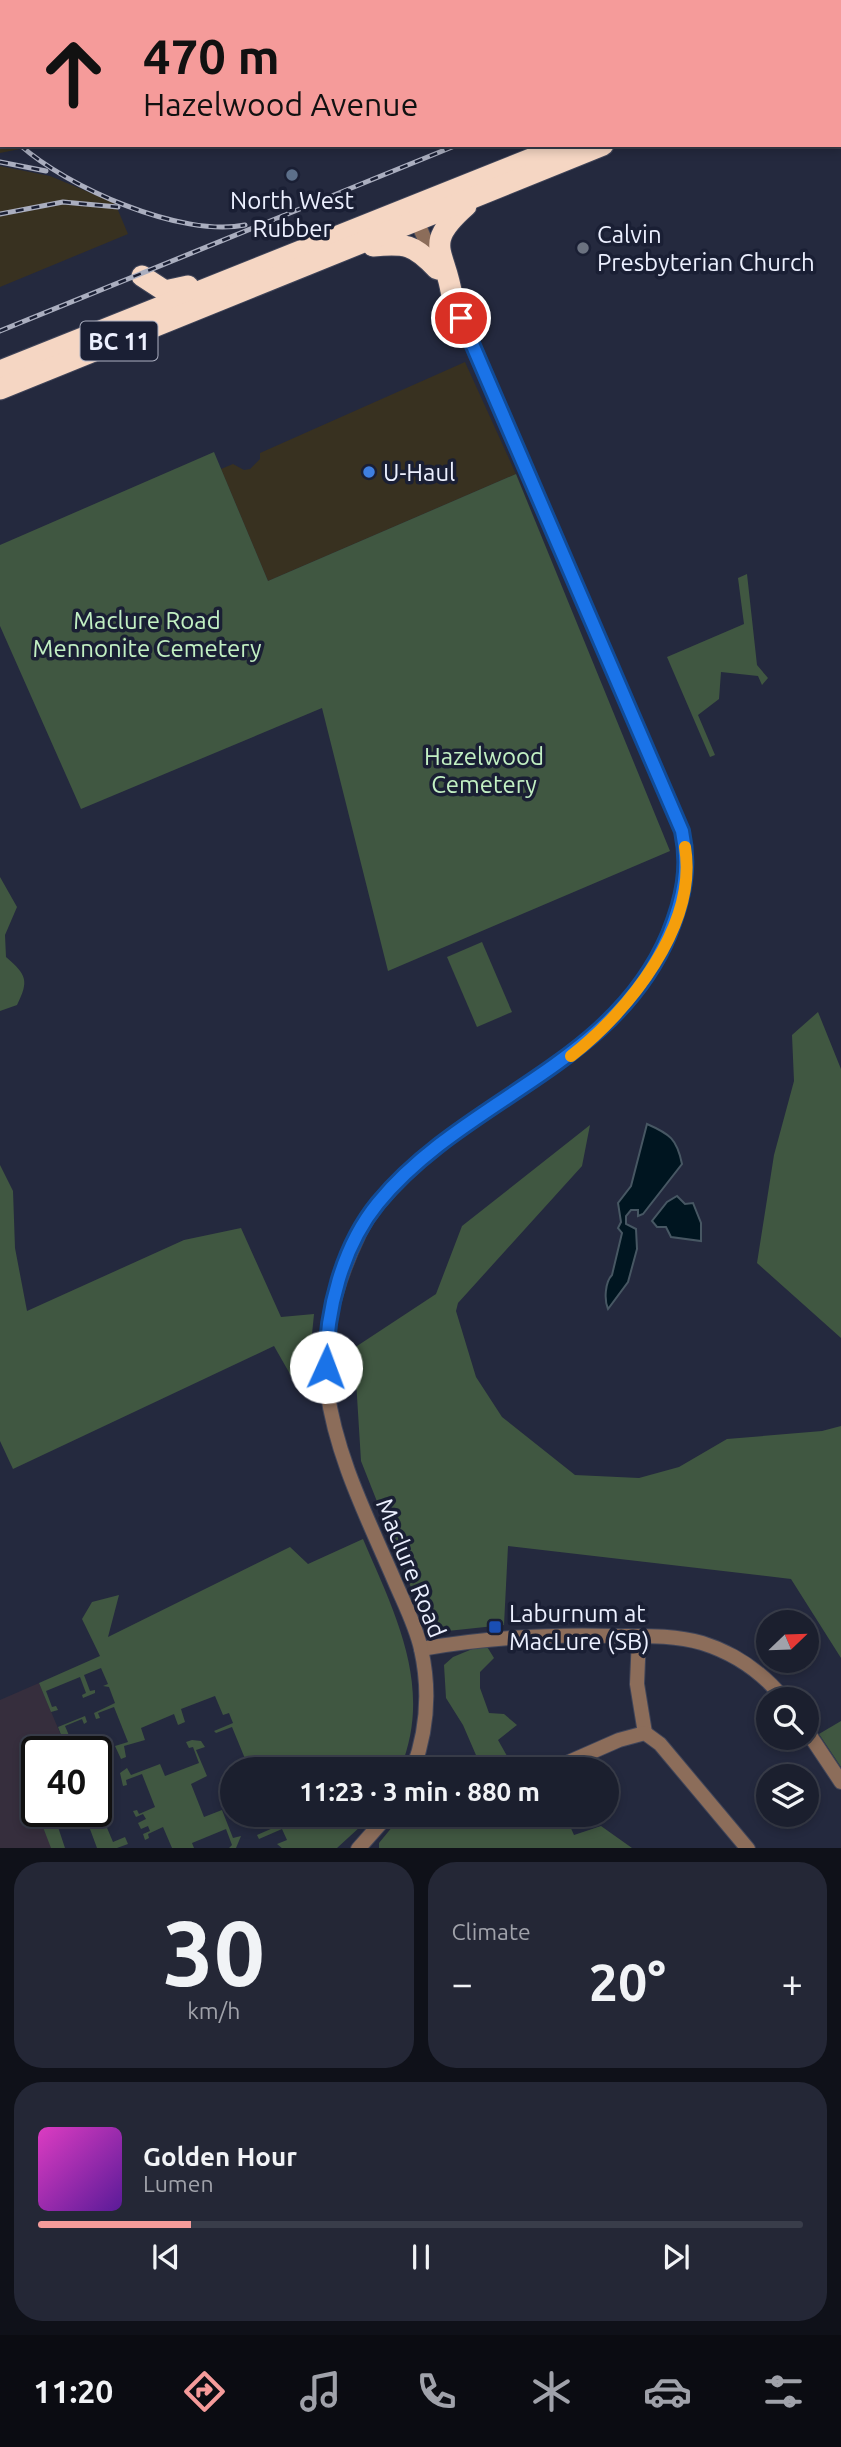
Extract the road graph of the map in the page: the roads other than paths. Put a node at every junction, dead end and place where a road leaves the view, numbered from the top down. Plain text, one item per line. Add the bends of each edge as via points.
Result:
1 (561, 147) edge
2 (598, 147) edge
3 (475, 198) junction
4 (429, 200) junction
5 (416, 221) junction
6 (349, 240) junction
7 (437, 269) junction
8 (452, 296) junction
9 (93, 332) junction
10 (0, 371) edge
11 (0, 389) edge
12 (639, 1636) junction
13 (421, 1648) junction
14 (772, 1687) edge
15 (645, 1733) junction
16 (819, 1749) edge
17 (416, 1757) edge
18 (580, 1757) edge
19 (841, 1782) edge
20 (379, 1827) edge
21 (359, 1848) edge
22 (747, 1848) edge

1 - 4 highway, BC 11
2 - 3 highway, BC 11
3 - 5 highway, BC 11
3 - 8 highway via 447,224 439,243
4 - 5 highway
4 - 6 highway, BC 11
5 - 6 highway, BC 11
5 - 7 street, Maclure Road
6 - 7 highway via 406,244
6 - 9 highway, BC 11
6 - 9 highway via 329,233 304,240 173,291 142,276 134,309
6 - 11 highway, BC 11
7 - 8 street, Maclure Road
8 - 13 street, Maclure Road via 682,831 686,856 682,903 664,947 632,998 573,1054 419,1160 371,1213 332,1304 326,1386 346,1466
9 - 10 highway, BC 11
12 - 13 street via 510,1635
12 - 14 street via 678,1638 721,1651 757,1672
12 - 15 street via 637,1684
13 - 17 street, Maclure Road via 426,1717
15 - 18 street
15 - 22 street via 660,1744
16 - 19 street
20 - 21 street

